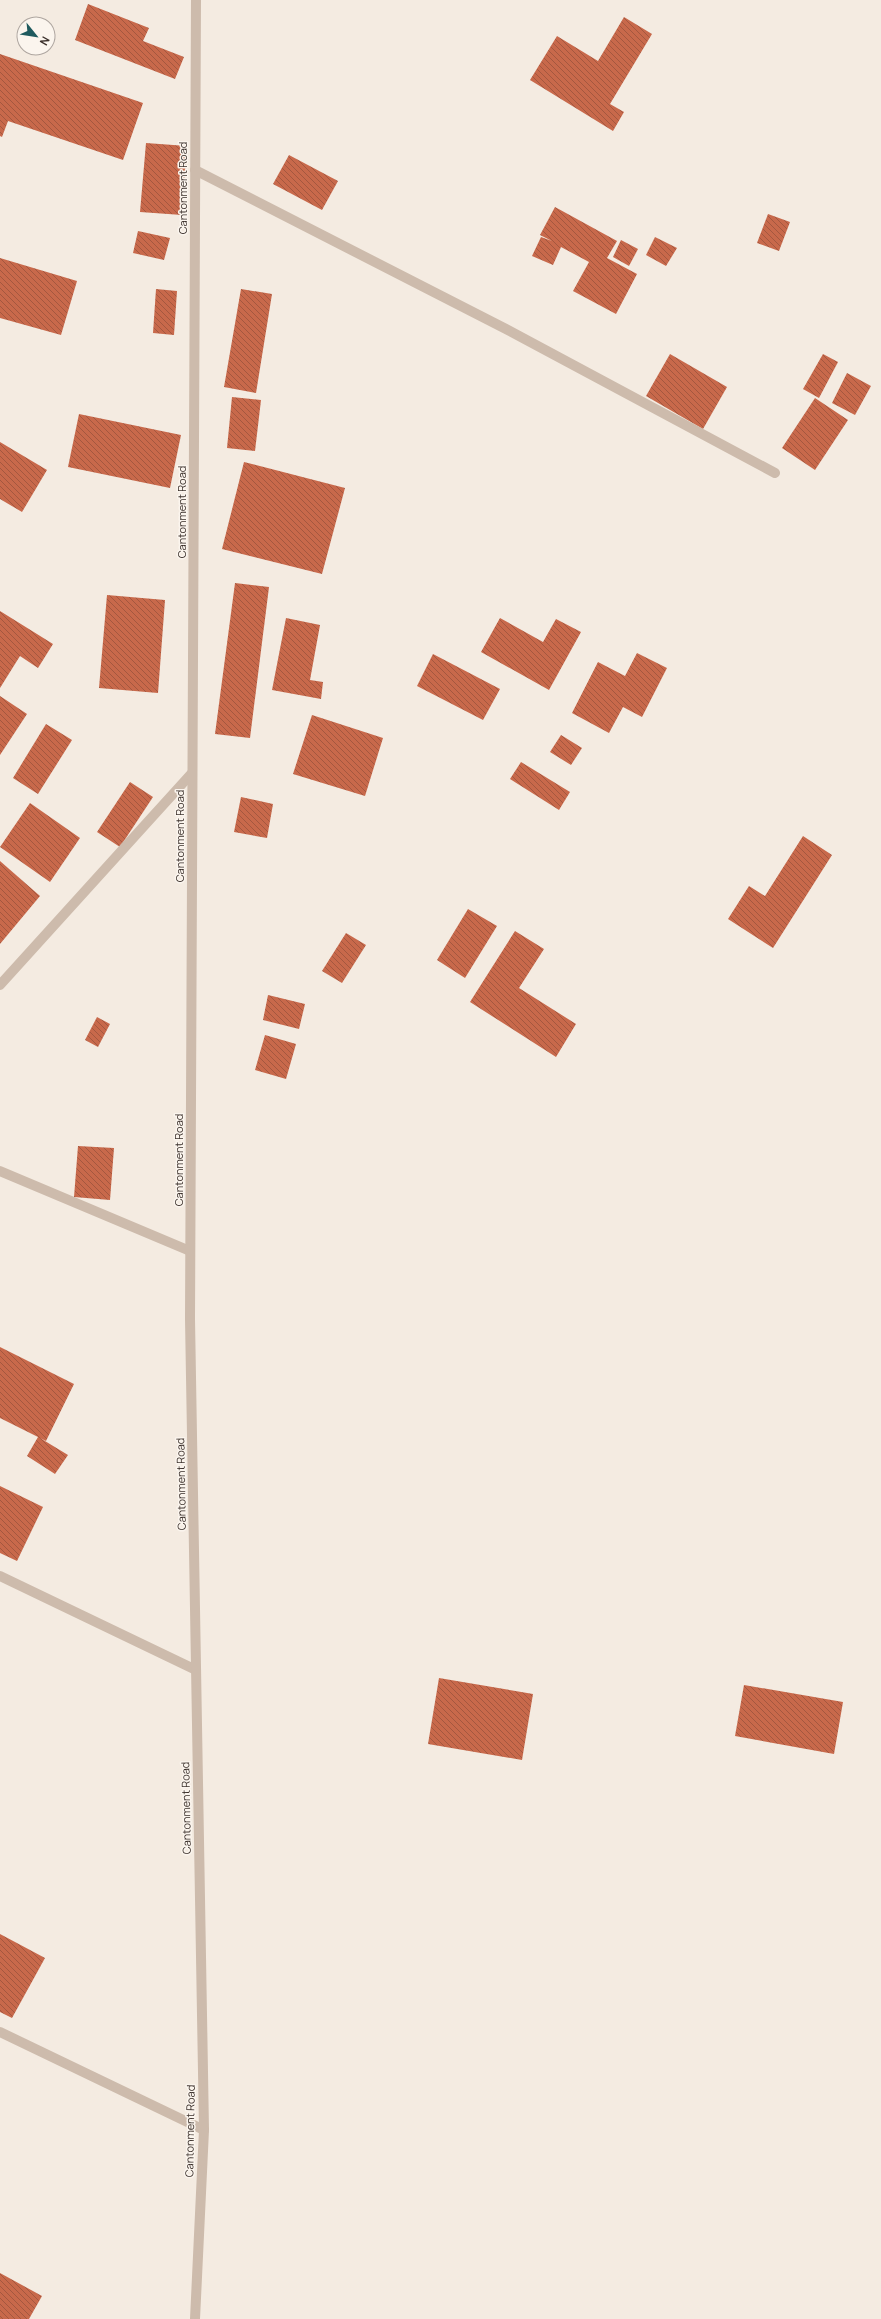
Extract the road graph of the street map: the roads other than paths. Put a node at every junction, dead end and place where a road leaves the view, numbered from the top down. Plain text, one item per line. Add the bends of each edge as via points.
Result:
1 (196, 0) edge
2 (195, 170) junction
3 (775, 473) dead end
4 (192, 773) junction
5 (0, 985) edge
6 (0, 1171) edge
7 (190, 1251) junction
8 (0, 1576) edge
9 (196, 1670) junction
10 (0, 2032) edge
11 (204, 2130) junction
12 (195, 2319) edge

1 - 2 street, Cantonment Road
2 - 3 street via 506,329
2 - 4 street, Cantonment Road
4 - 5 street
4 - 7 street, Cantonment Road
6 - 7 street
7 - 9 street, Cantonment Road
8 - 9 street
9 - 11 street, Cantonment Road
10 - 11 street
11 - 12 street, Cantonment Road

